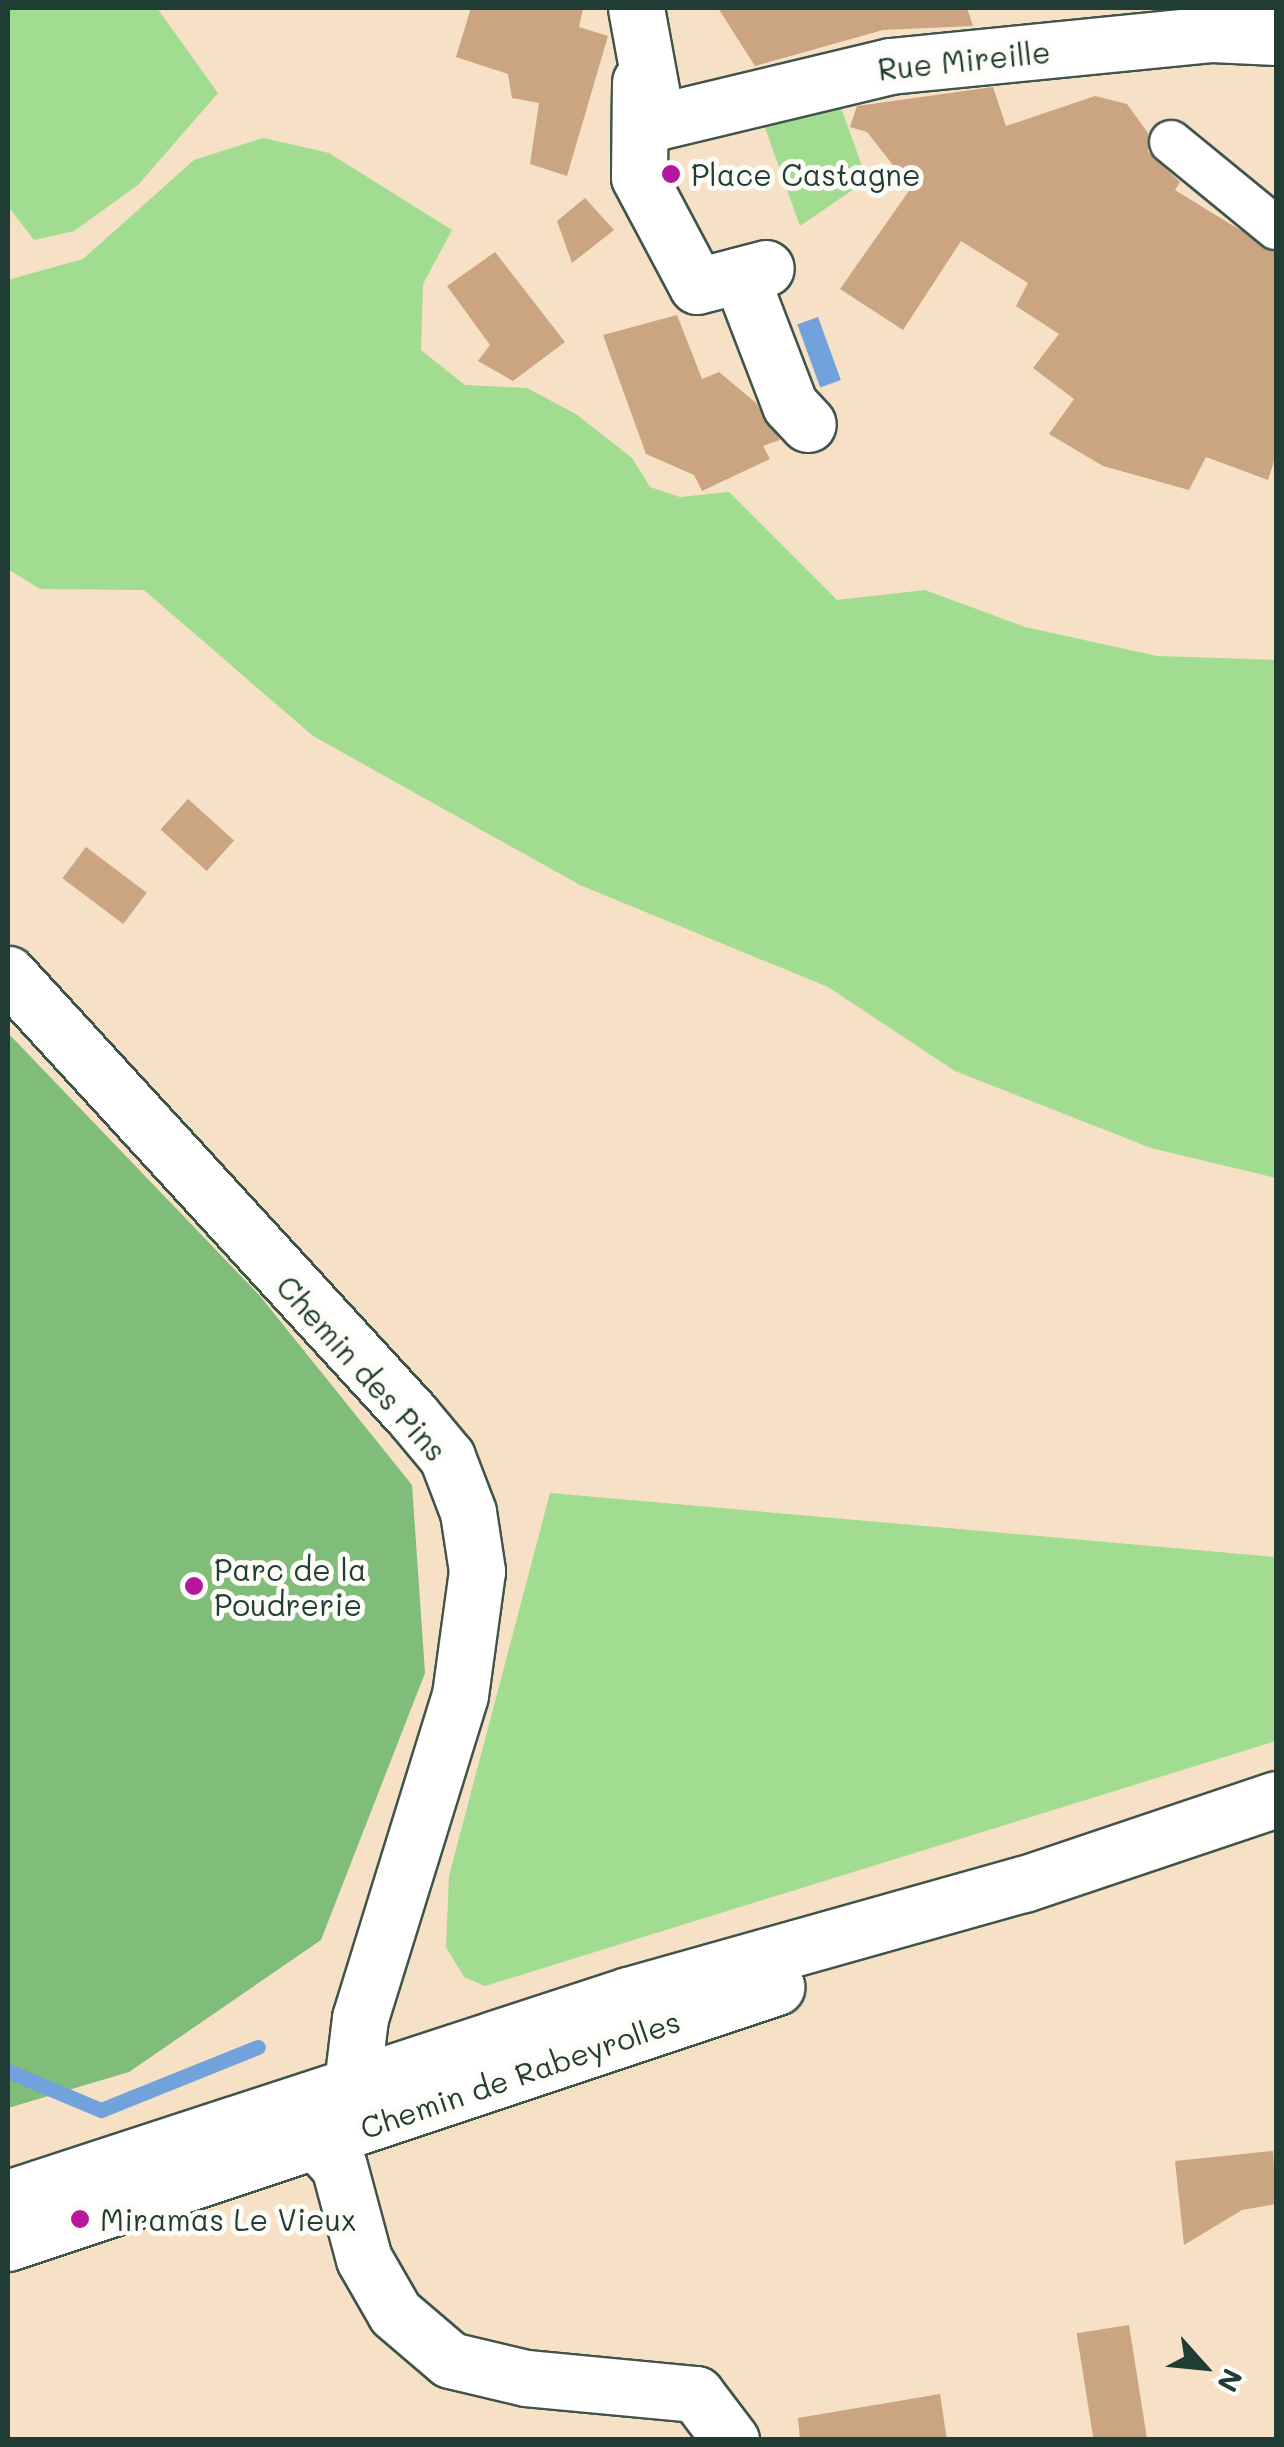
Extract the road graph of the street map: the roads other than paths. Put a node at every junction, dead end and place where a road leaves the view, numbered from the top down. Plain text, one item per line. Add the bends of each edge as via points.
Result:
1 (638, 21) edge
2 (1276, 37) edge
3 (1171, 142) dead end
4 (1276, 228) edge
5 (808, 424) dead end
6 (8, 974) edge
7 (1276, 1799) edge
8 (1024, 1884) junction
9 (366, 2105) junction
10 (291, 2127) junction
11 (8, 2198) edge
12 (8, 2240) edge
13 (732, 2440) edge

1 - 2 street, Rue Mireille via 656,122 890,66 1212,34
1 - 5 street via 639,177 734,276 790,405
3 - 4 street
6 - 9 street, Chemin des Pins via 448,1457 468,1512 474,1622 460,1695 360,2018
7 - 8 street, Chemin de Rabeyrolles
8 - 9 street, Chemin de Rabeyrolles via 855,1960
8 - 9 street, Chemin de Rabeyrolles via 628,1995
9 - 10 street, Chemin de Rabeyrolles
10 - 11 street, Chemin de Rabeyrolles
10 - 12 street, Chemin de Rabeyrolles
10 - 13 street via 339,2166 374,2279 394,2313 450,2360 526,2378 696,2394

